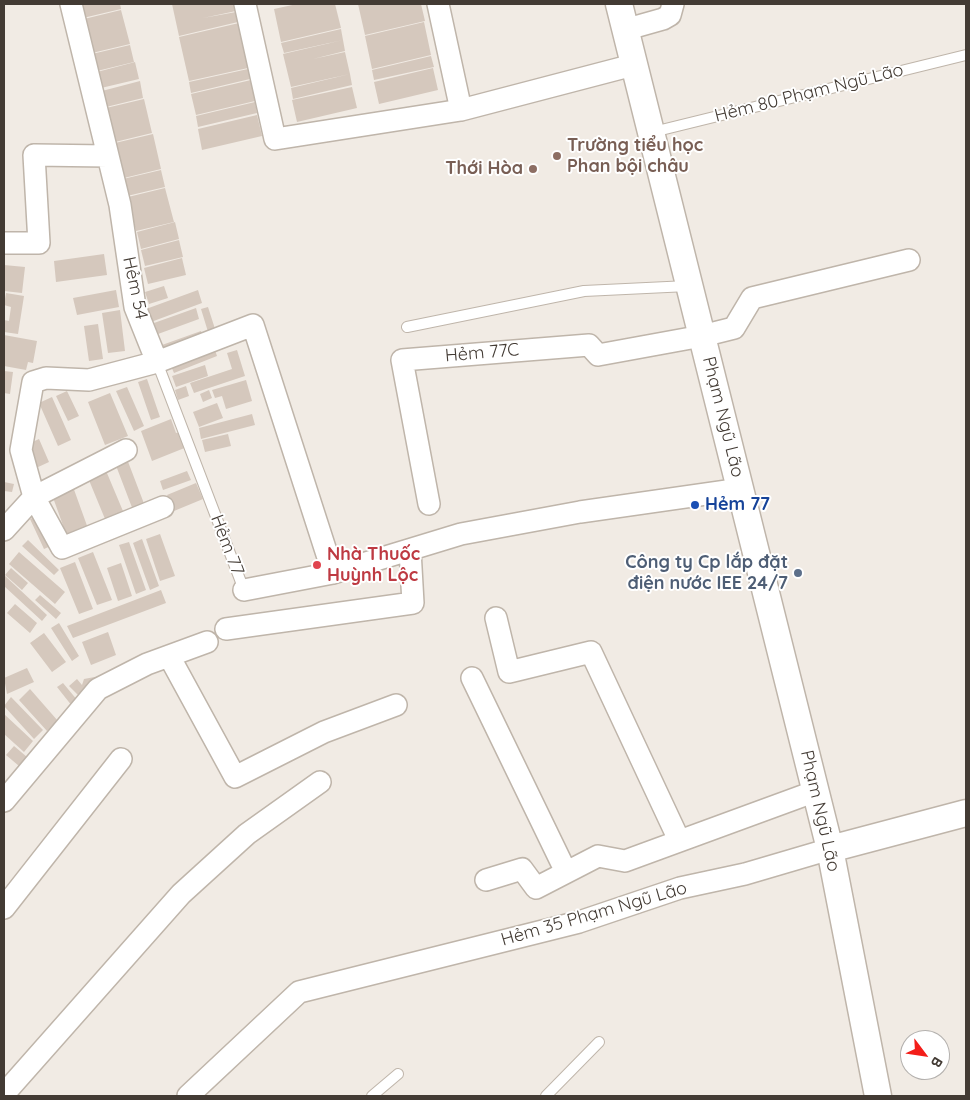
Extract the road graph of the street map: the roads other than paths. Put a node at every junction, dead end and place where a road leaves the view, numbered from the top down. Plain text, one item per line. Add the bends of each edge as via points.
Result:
1 (71, 4) edge
2 (245, 4) edge
3 (438, 4) edge
4 (619, 4) edge
5 (673, 4) edge
6 (624, 30) junction
7 (966, 55) edge
8 (634, 65) junction
9 (462, 110) junction
10 (652, 132) junction
11 (108, 156) junction
12 (4, 243) edge
13 (909, 260) dead end
14 (690, 286) junction
15 (407, 327) dead end
16 (702, 336) junction
17 (157, 362) junction
18 (126, 450) dead end
19 (741, 488) junction
20 (34, 497) junction
21 (429, 504) dead end
22 (163, 507) dead end
23 (4, 530) edge
24 (410, 550) junction
25 (334, 573) junction
26 (244, 590) joint
27 (496, 618) dead end
28 (226, 629) dead end
29 (208, 642) dead end
30 (169, 656) junction
31 (472, 678) dead end
32 (396, 705) dead end
33 (121, 759) dead end
34 (320, 782) dead end
35 (816, 790) junction
36 (4, 801) edge
37 (966, 813) edge
38 (679, 840) junction
39 (830, 849) junction
40 (566, 872) junction
41 (486, 880) dead end
42 (4, 908) edge
43 (600, 1042) dead end
44 (398, 1074) dead end
45 (4, 1094) edge
46 (188, 1096) edge
47 (372, 1096) edge
48 (546, 1096) edge
49 (878, 1096) edge

1 - 11 street, Hẻm 54
2 - 9 street via 275,139
3 - 9 street
4 - 6 street, Phạm Ngũ Lão
5 - 6 street via 670,15 663,19
6 - 8 street, Phạm Ngũ Lão
7 - 10 lane, Hẻm 80 Phạm Ngũ Lão
8 - 9 street
8 - 10 street, Phạm Ngũ Lão
10 - 14 street, Phạm Ngũ Lão
11 - 12 street via 34,155 39,243
11 - 17 street, Hẻm 54 via 120,205 135,307
13 - 16 street via 752,298 734,328
14 - 15 lane via 584,291
14 - 16 street, Phạm Ngũ Lão
16 - 19 street, Phạm Ngũ Lão
16 - 21 street, Hẻm 77C via 598,355 589,345 402,360
17 - 20 street via 89,380 46,378 33,382 21,450
17 - 25 street via 253,325
17 - 26 lane, Hẻm 77
18 - 20 street
19 - 24 street, Hẻm 77 via 517,523 461,534
19 - 35 street, Phạm Ngũ Lão
20 - 22 street via 62,548
20 - 23 street
24 - 25 street, Hẻm 77
24 - 28 street via 413,603
25 - 26 street, Hẻm 77
27 - 38 street via 509,672 591,652
29 - 30 street
30 - 32 street via 235,777 324,732
30 - 36 street via 146,664 98,690
31 - 40 street
33 - 42 street
34 - 45 street via 247,834 181,894
35 - 38 street
35 - 39 street, Phạm Ngũ Lão
37 - 39 street
38 - 40 street via 625,861 598,856
39 - 46 street, Hẻm 35 Phạm Ngũ Lão via 744,874 680,888 579,922 299,992
39 - 49 street, Phạm Ngũ Lão
40 - 41 street via 536,888 522,869
43 - 48 lane
44 - 47 lane

